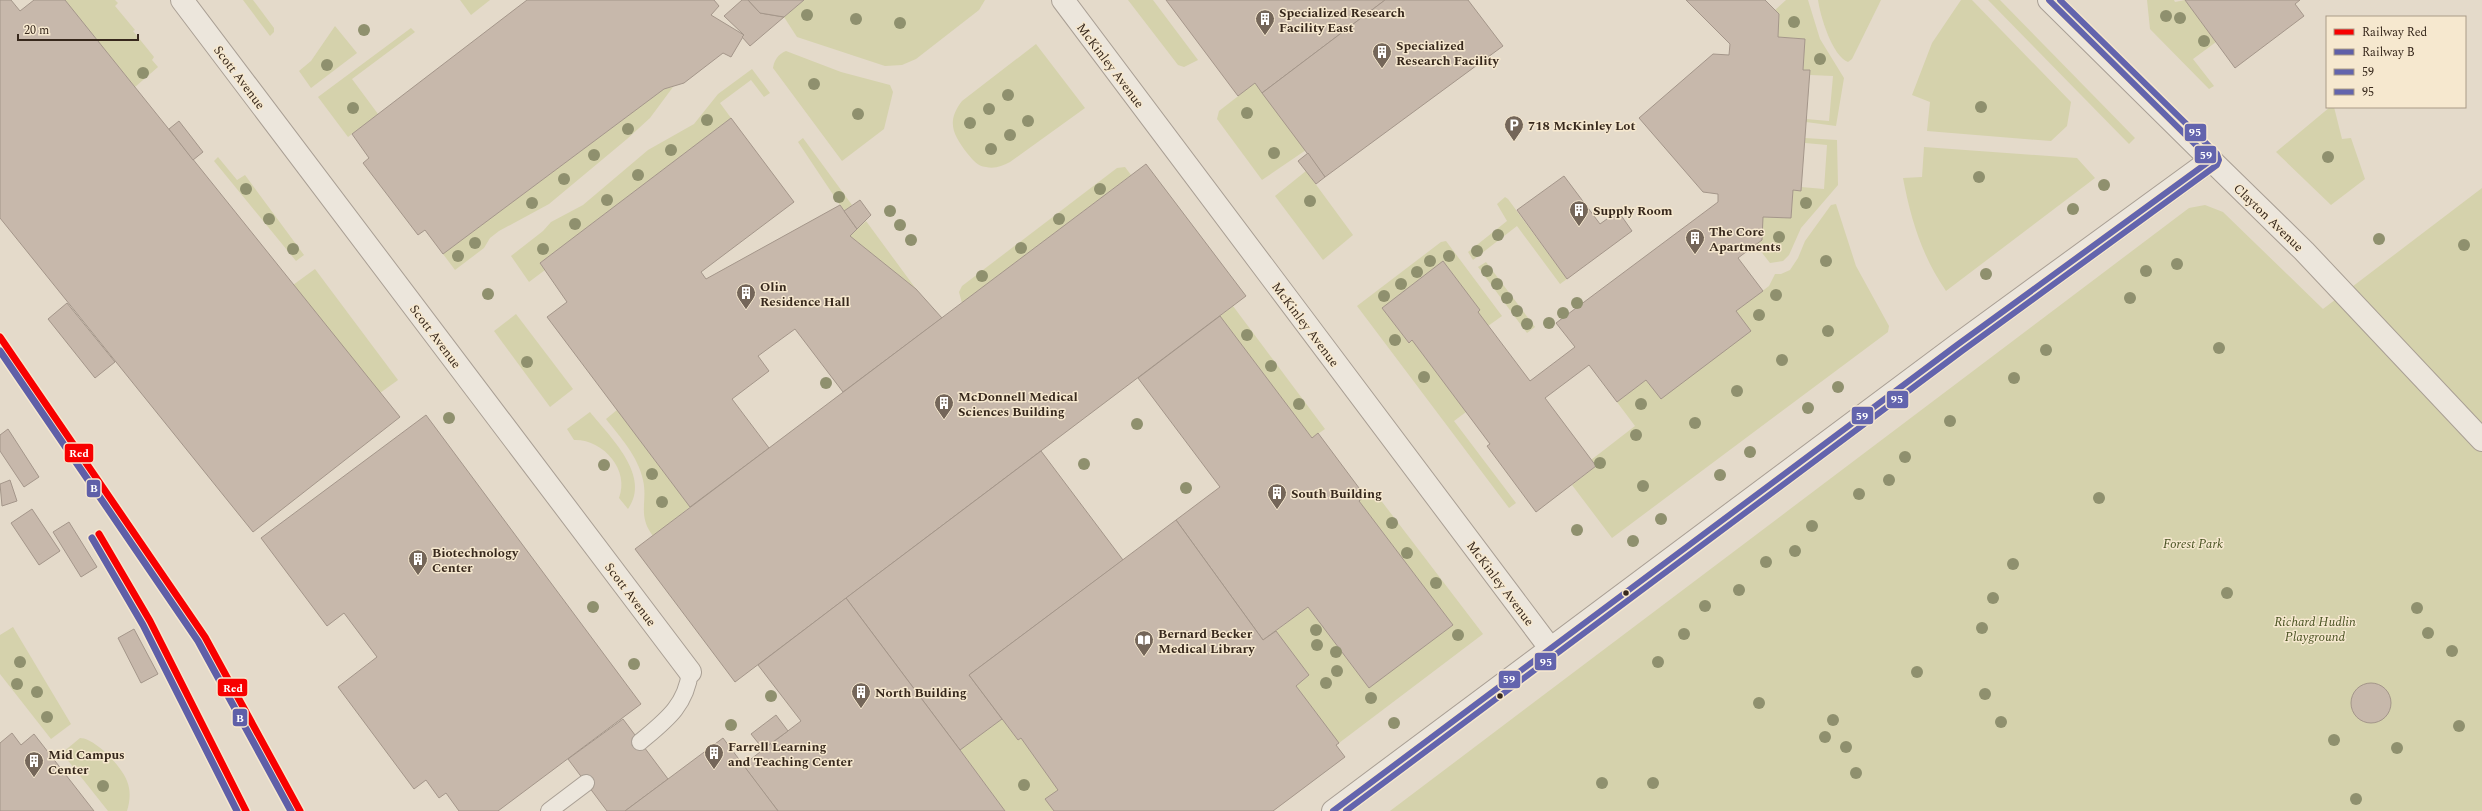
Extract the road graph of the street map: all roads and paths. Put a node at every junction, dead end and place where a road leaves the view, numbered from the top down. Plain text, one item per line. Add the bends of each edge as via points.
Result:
1 (182, 0) edge
2 (1063, 0) edge
3 (2049, 0) edge
4 (2210, 160) junction
5 (2482, 440) edge
6 (1550, 648) junction
7 (690, 672) joint
8 (640, 742) dead end
9 (586, 783) dead end
10 (549, 811) edge
11 (1334, 811) edge

1 - 7 street, Scott Avenue
2 - 6 street, McKinley Avenue
3 - 4 street, Clayton Avenue
4 - 5 street, Clayton Avenue via 2309,256
4 - 6 street
6 - 11 street
7 - 8 lane via 688,689 675,710
9 - 10 lane

